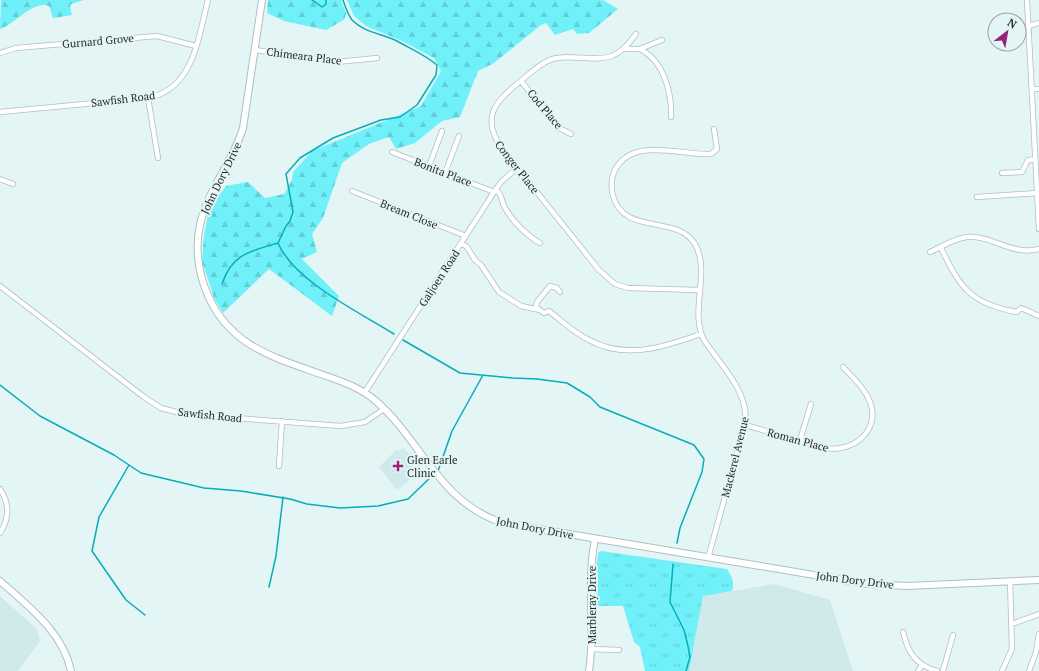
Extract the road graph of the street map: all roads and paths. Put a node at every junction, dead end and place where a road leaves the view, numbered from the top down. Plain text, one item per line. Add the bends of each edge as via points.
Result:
1 (208, 0) edge
2 (262, 0) edge
3 (1027, 0) edge
4 (1039, 24) edge
5 (1028, 26) junction
6 (636, 34) dead end
7 (662, 40) dead end
8 (196, 46) junction
9 (623, 49) junction
10 (640, 49) junction
11 (255, 50) junction
12 (0, 53) edge
13 (377, 58) dead end
14 (521, 80) junction
15 (1032, 89) junction
16 (1039, 89) edge
17 (148, 98) junction
18 (0, 112) edge
19 (671, 117) dead end
20 (714, 129) dead end
21 (442, 131) dead end
22 (571, 134) dead end
23 (459, 136) dead end
24 (392, 152) dead end
25 (1036, 156) edge
26 (158, 158) dead end
27 (428, 166) junction
28 (517, 168) junction
29 (445, 173) junction
30 (1002, 173) dead end
31 (0, 179) edge
32 (12, 184) dead end
33 (495, 190) junction
34 (352, 191) dead end
35 (1037, 193) junction
36 (976, 197) dead end
37 (1039, 228) edge
38 (466, 236) junction
39 (461, 243) junction
40 (540, 243) dead end
41 (941, 248) junction
42 (1039, 249) edge
43 (930, 252) dead end
44 (0, 286) edge
45 (699, 290) junction
46 (560, 292) dead end
47 (540, 310) junction
48 (1039, 316) edge
49 (701, 334) junction
50 (843, 367) dead end
51 (365, 392) junction
52 (811, 404) dead end
53 (384, 409) junction
54 (282, 421) junction
55 (745, 425) junction
56 (800, 440) junction
57 (279, 466) dead end
58 (0, 489) edge
59 (0, 533) edge
60 (595, 539) junction
61 (708, 558) junction
62 (1039, 580) edge
63 (0, 581) edge
64 (1010, 581) junction
65 (1039, 614) edge
66 (1012, 624) junction
67 (903, 632) dead end
68 (1039, 634) edge
69 (953, 635) dead end
70 (592, 649) junction
71 (619, 650) dead end
72 (922, 665) junction
73 (71, 671) edge
74 (589, 671) edge
75 (918, 671) edge
76 (937, 671) edge
77 (943, 671) edge
78 (1002, 671) edge
79 (1029, 671) edge

1 - 8 street, Sawfish Road
2 - 11 street, John Dory Drive
3 - 5 street
4 - 5 street
5 - 15 street
6 - 9 street, Conger Place
7 - 10 street
8 - 12 street, Gurnard Grove via 156,36 16,48
8 - 17 street, Sawfish Road via 191,63 180,80 164,93
9 - 10 street
9 - 14 street, Conger Place via 605,57 565,57 551,60
10 - 19 street via 651,57 664,75
11 - 13 street, Chimeara Place via 337,62
11 - 51 street, John Dory Drive via 242,133 206,205 200,224 198,258 204,287 211,303 225,323 237,336 255,348
14 - 22 street, Cod Place via 560,128
14 - 28 street, Conger Place via 499,100 491,121 496,141
15 - 16 street
15 - 25 street
17 - 18 street, Sawfish Road
17 - 26 street
20 - 45 street, Mackerel Avenue via 717,149 711,154 646,150 634,152 619,164 612,181 612,194 616,204 628,217 677,230 693,242 700,258
21 - 27 street
23 - 29 street
24 - 27 street, Bonita Place
25 - 30 street via 1028,160 1022,172
25 - 35 street
27 - 29 street, Bonita Place
28 - 33 street, Galjoen Road
28 - 45 street, Conger Place via 599,270 610,280 628,288
29 - 33 street, Bonita Place
31 - 32 street
33 - 38 street, Galjoen Road
33 - 40 street via 502,195 504,205 526,234
34 - 38 street, Bream Close
35 - 36 street
35 - 37 street
38 - 39 street, Galjoen Road
39 - 47 street via 481,265 499,292 521,306
39 - 51 street, Galjoen Road
41 - 42 street via 967,237 1020,251
41 - 43 street
41 - 48 street via 954,276 971,295 993,306 1017,312 1021,308
44 - 54 street, Sawfish Road via 161,408 196,415
45 - 49 street, Mackerel Avenue
46 - 47 street via 550,286 536,304
47 - 49 street via 544,313 549,311 590,341 630,351 654,349
49 - 55 street, Mackerel Avenue via 743,399
50 - 56 street, Roman Place via 870,402 872,414 868,430 857,443 839,449
51 - 53 street, John Dory Drive
52 - 56 street
53 - 54 street, Sawfish Road via 371,419 350,425
53 - 60 street, John Dory Drive via 445,486 477,512 512,525
54 - 57 street
55 - 56 street, Roman Place
55 - 61 street, Mackerel Avenue
58 - 59 street via 7,509 6,522
60 - 61 street, John Dory Drive
60 - 70 street, Marbleray Drive via 591,571
61 - 64 street, John Dory Drive via 882,585
62 - 64 street, John Dory Drive
63 - 73 street via 54,634 66,654
64 - 66 street
65 - 66 street
66 - 78 street via 1012,649
67 - 72 street via 910,653
68 - 79 street
69 - 77 street
70 - 71 street
70 - 74 street, Marbleray Drive
72 - 75 street
72 - 76 street

